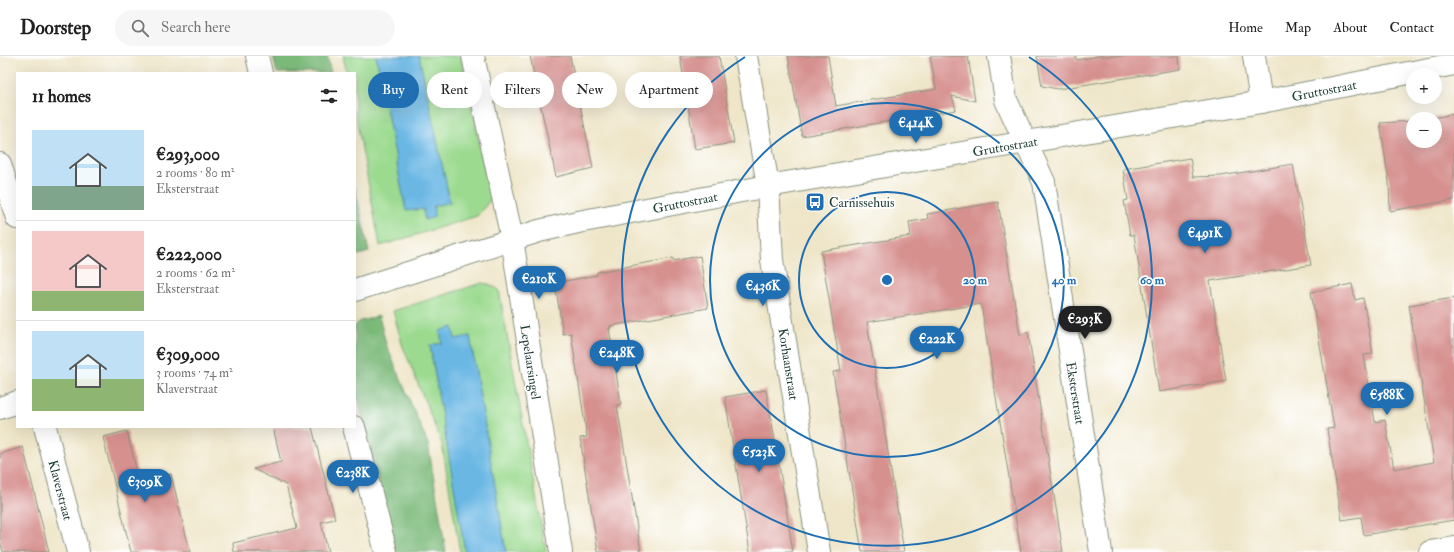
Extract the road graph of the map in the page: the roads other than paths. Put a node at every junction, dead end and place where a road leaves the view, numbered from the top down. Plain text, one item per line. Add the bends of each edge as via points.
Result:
1 (257, 56) edge
2 (473, 56) edge
3 (746, 56) edge
4 (999, 56) edge
5 (1254, 56) edge
6 (1454, 64) edge
7 (261, 72) edge
8 (1261, 102) junction
9 (1024, 143) junction
10 (0, 164) edge
11 (768, 186) junction
12 (16, 215) edge
13 (512, 239) junction
14 (356, 290) edge
15 (16, 402) edge
16 (0, 408) edge
17 (45, 428) edge
18 (354, 428) edge
19 (1454, 548) edge
20 (78, 552) edge
21 (386, 552) edge
22 (561, 552) edge
23 (819, 552) edge
24 (1101, 552) edge
25 (1430, 552) edge

1 - 7 street
2 - 13 street, Lepelaarsingel
3 - 11 street, Korhaanstraat
4 - 9 street, Eksterstraat via 1006,100
5 - 8 street
6 - 8 street, Gruttostraat
8 - 9 street, Gruttostraat
9 - 11 street, Gruttostraat
9 - 24 street, Eksterstraat via 1044,182
10 - 12 street
11 - 13 street, Gruttostraat via 578,222
11 - 23 street, Korhaanstraat via 772,260
13 - 14 street, Gruttostraat
13 - 22 street, Lepelaarsingel
15 - 16 street
17 - 20 street, Klaverstraat
18 - 21 street
19 - 25 street

